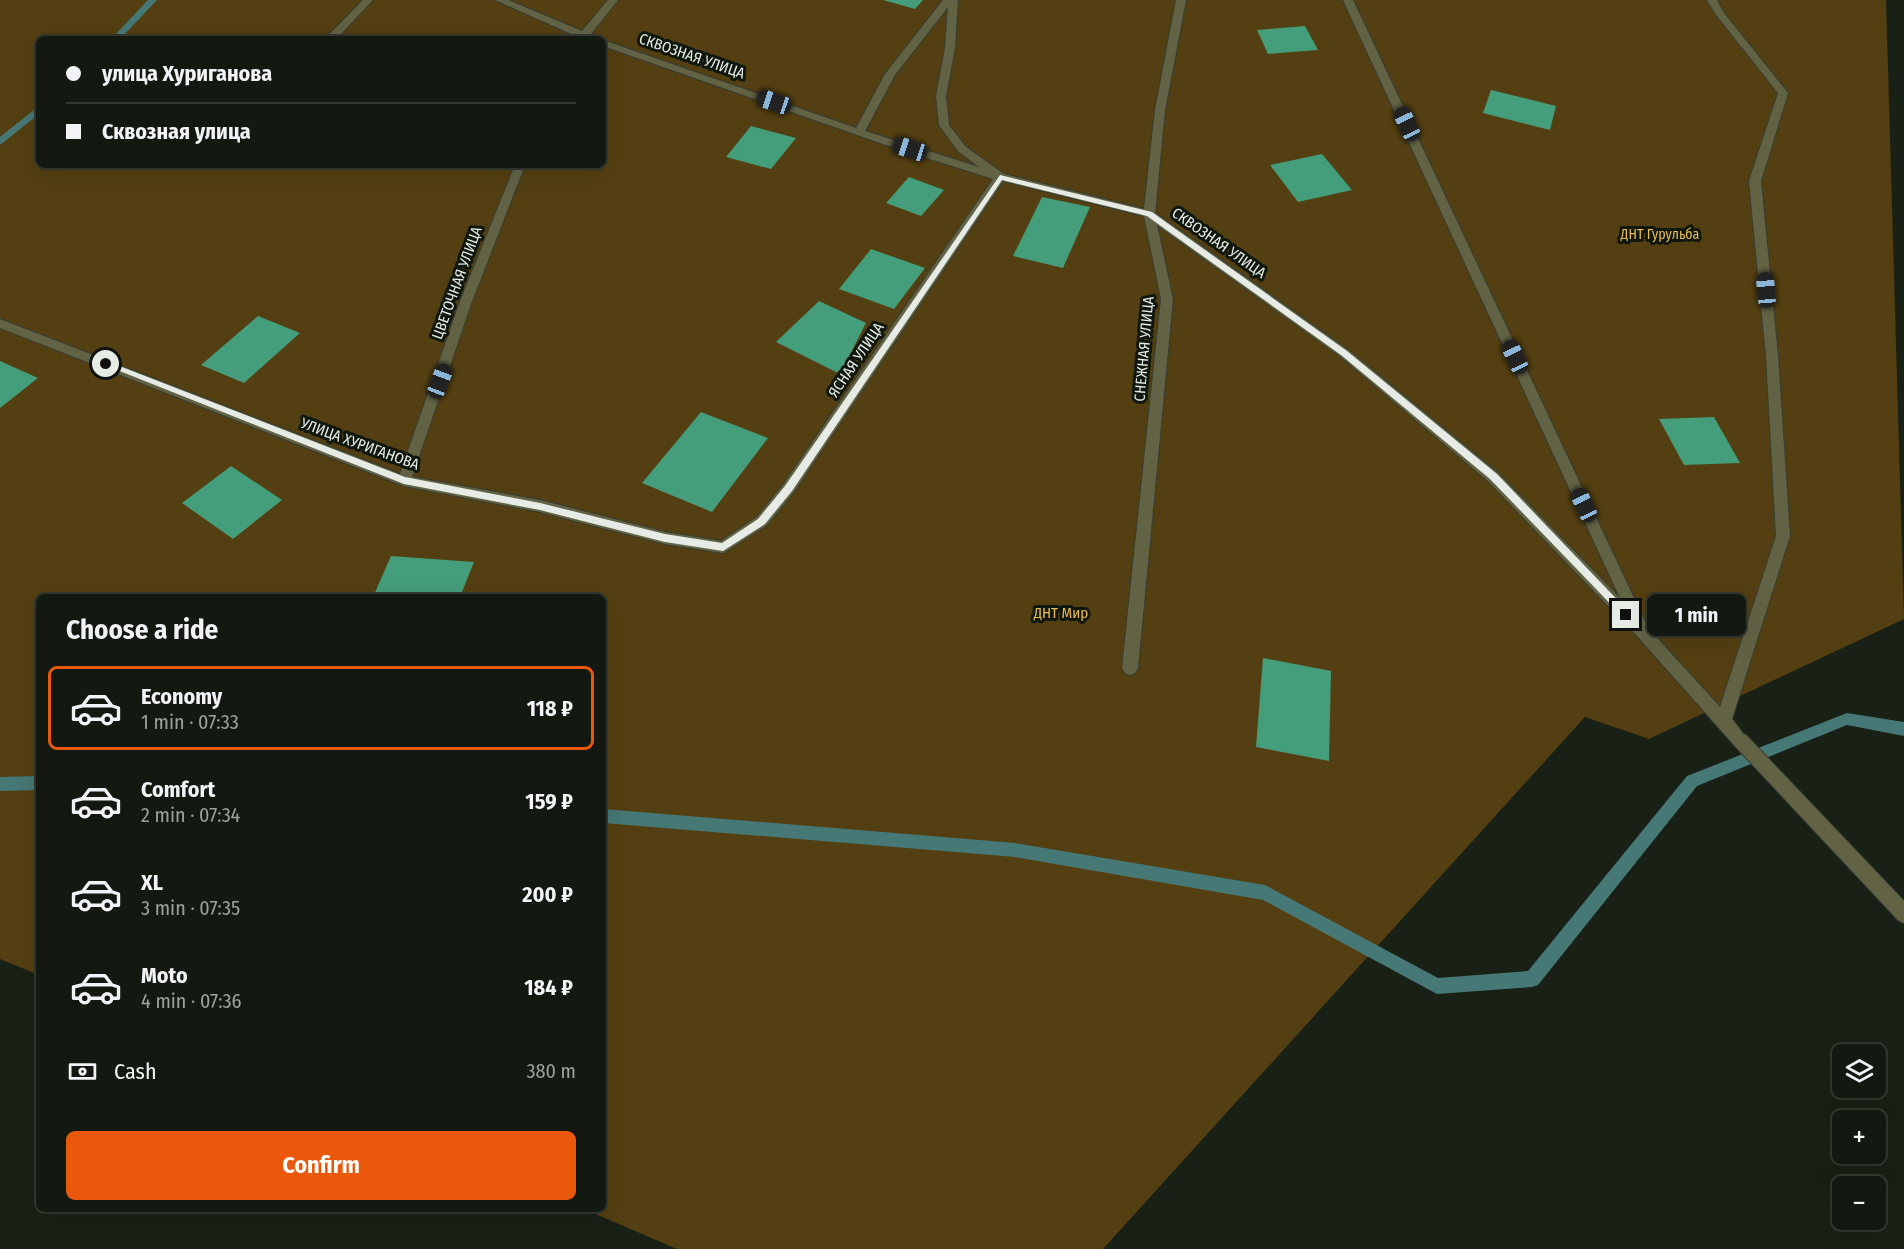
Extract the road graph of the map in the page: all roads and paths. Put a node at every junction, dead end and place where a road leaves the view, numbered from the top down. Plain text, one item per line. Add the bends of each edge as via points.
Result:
1 (368, 0) edge
2 (501, 0) edge
3 (613, 0) edge
4 (950, 0) edge
5 (1181, 0) edge
6 (1348, 0) edge
7 (1712, 0) edge
8 (333, 36) edge
9 (581, 36) edge
10 (586, 36) edge
11 (606, 44) edge
12 (859, 132) junction
13 (519, 168) edge
14 (1000, 177) junction
15 (1149, 214) junction
16 (0, 323) edge
17 (404, 480) junction
18 (723, 547) joint
19 (1642, 632) junction
20 (1130, 668) dead end
21 (1723, 722) junction
22 (1904, 914) edge

1 - 8 street
2 - 9 street
3 - 10 street
4 - 12 street via 890,74
4 - 14 street via 950,48 941,96 945,125 962,149
5 - 15 street, СНЕЖНАЯ УЛИЦА via 1160,110
6 - 19 street
7 - 21 street via 1783,93 1755,181 1772,356 1783,536
11 - 12 street, СКВОЗНАЯ УЛИЦА
12 - 14 street, СКВОЗНАЯ УЛИЦА
13 - 17 street, ЦВЕТОЧНАЯ УЛИЦА via 465,304
14 - 15 street, СКВОЗНАЯ УЛИЦА
14 - 18 street, ЯСНАЯ УЛИЦА via 788,489 762,521
15 - 19 street, СКВОЗНАЯ УЛИЦА via 1344,353 1493,477
15 - 20 street, СНЕЖНАЯ УЛИЦА via 1167,299
16 - 17 street, УЛИЦА ХУРИГАНОВА
17 - 18 street, УЛИЦА ХУРИГАНОВА via 540,506 665,538
19 - 21 street, СКВОЗНАЯ УЛИЦА
21 - 22 street, СКВОЗНАЯ УЛИЦА

